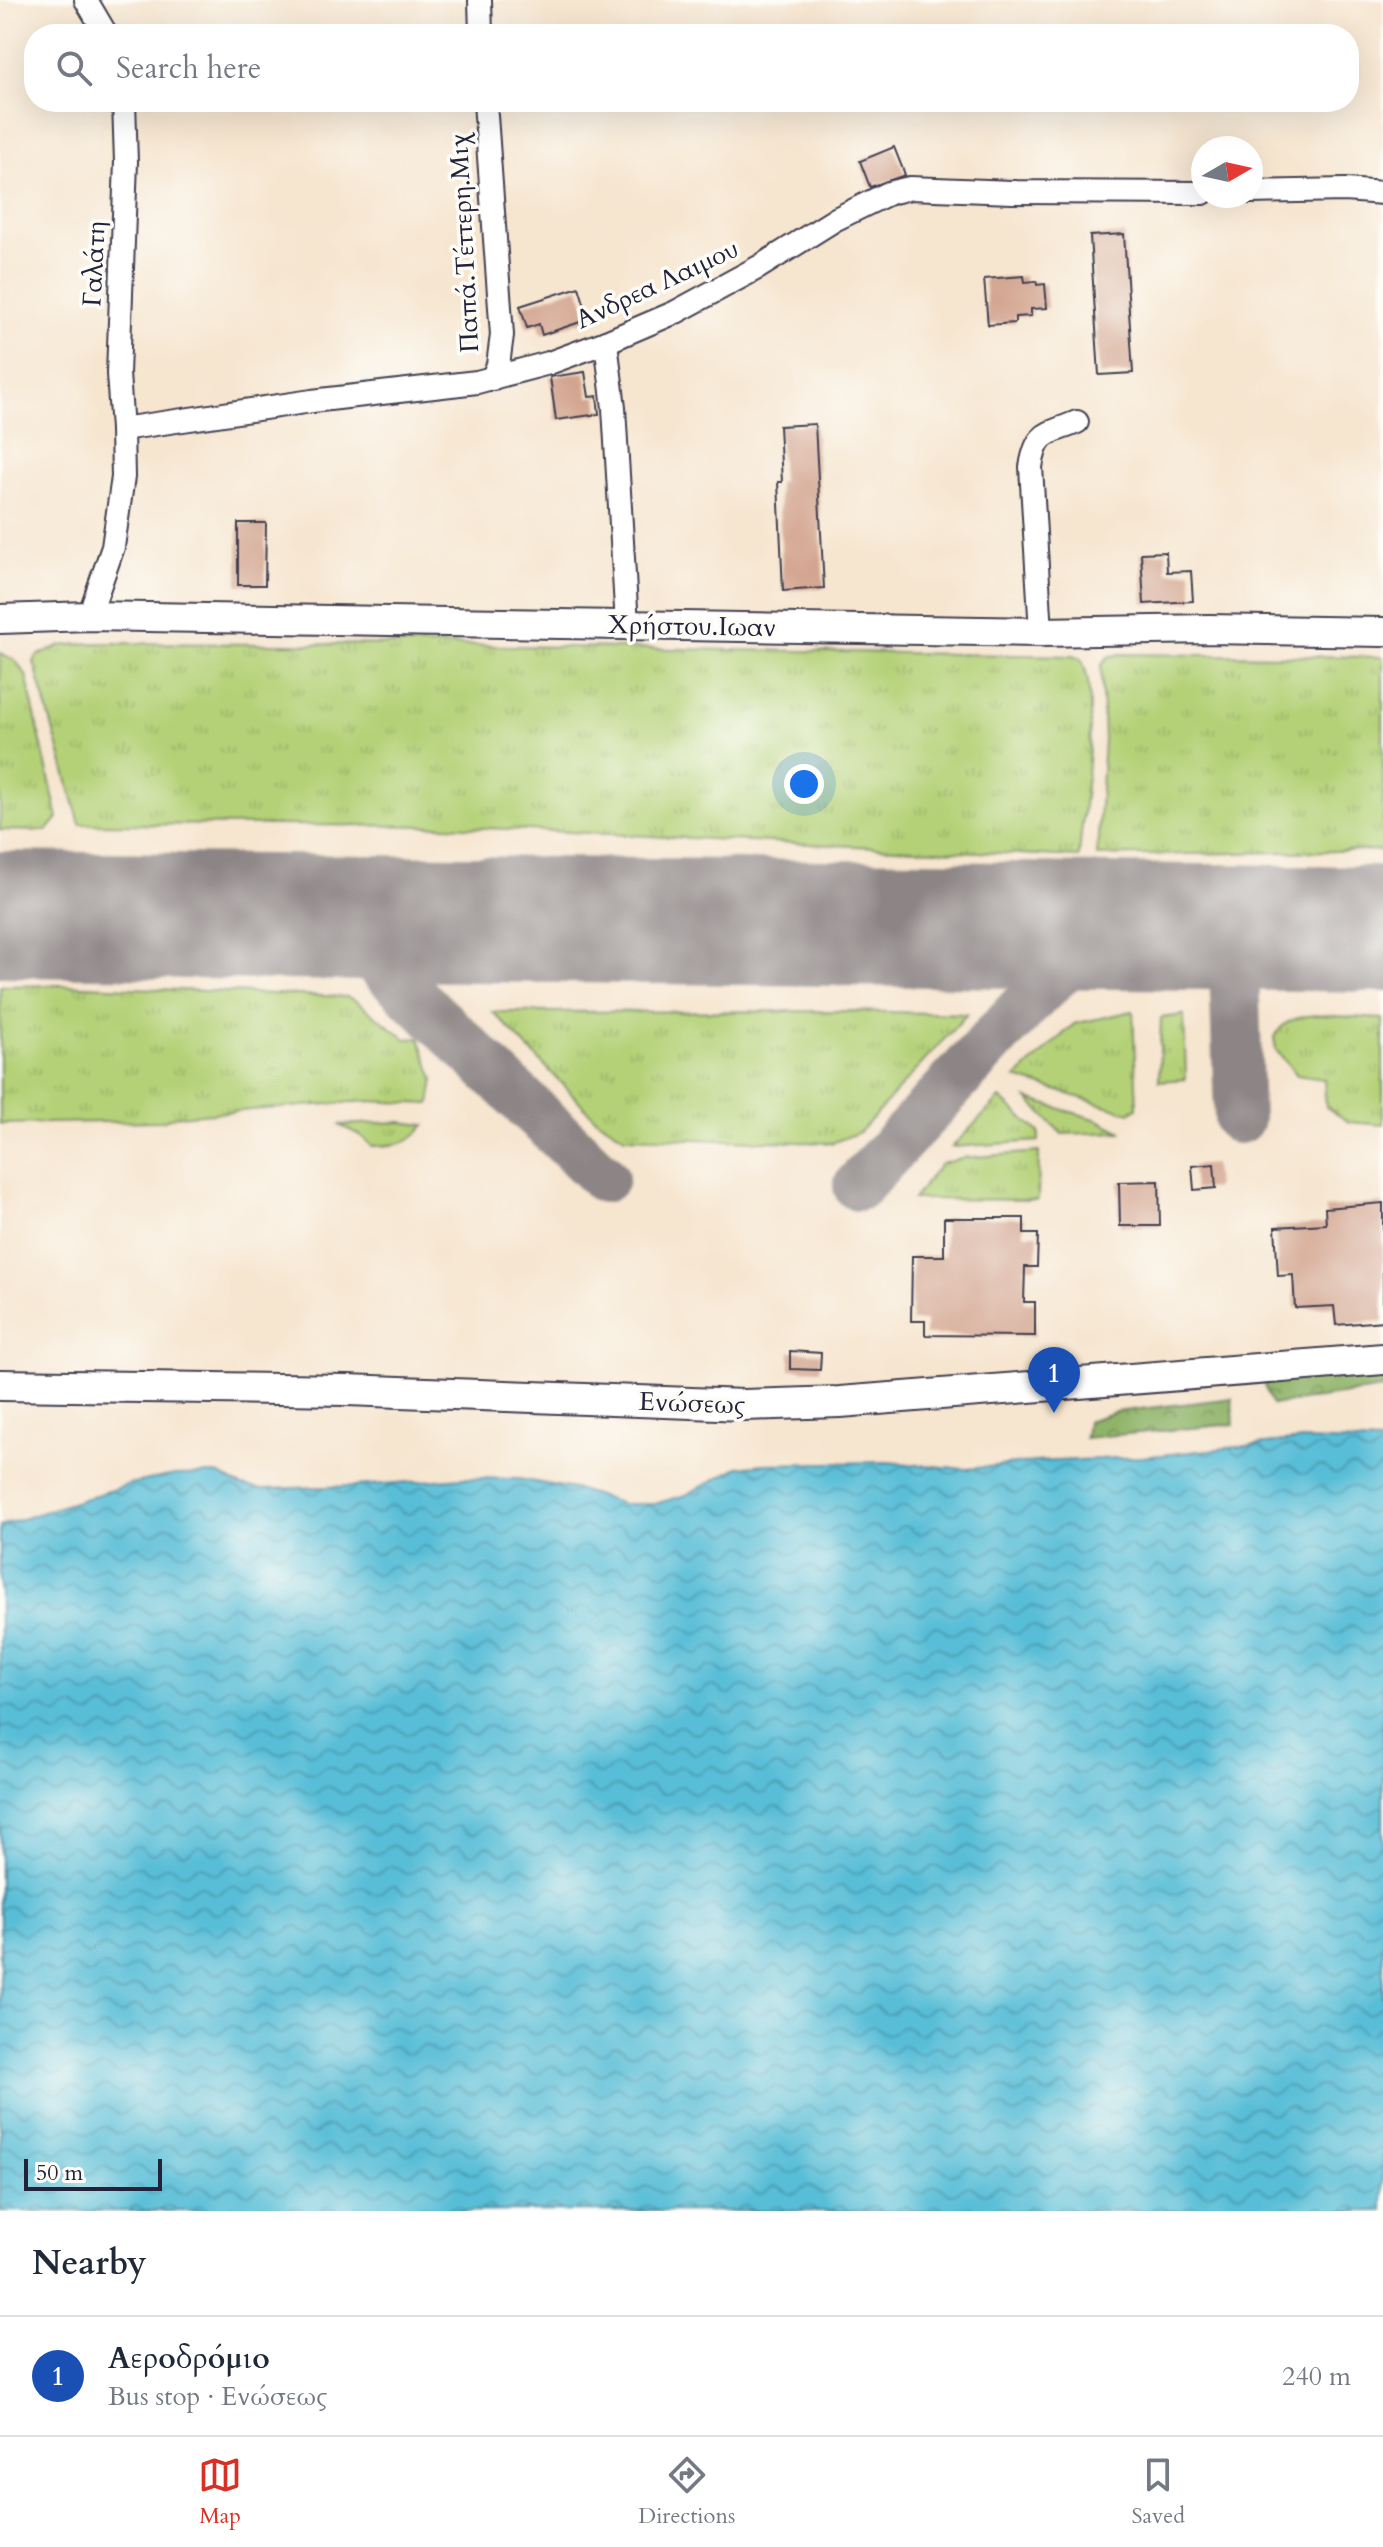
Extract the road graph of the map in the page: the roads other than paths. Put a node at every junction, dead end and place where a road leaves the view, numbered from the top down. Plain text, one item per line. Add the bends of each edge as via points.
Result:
1 (86, 0) edge
2 (480, 0) edge
3 (100, 24) edge
4 (481, 24) edge
5 (124, 112) edge
6 (486, 112) edge
7 (1263, 192) edge
8 (1191, 193) edge
9 (1383, 193) edge
10 (606, 342) junction
11 (492, 379) junction
12 (1077, 422) dead end
13 (122, 429) junction
14 (89, 616) junction
15 (0, 619) edge
16 (627, 625) junction
17 (1041, 632) junction
18 (1383, 632) edge
19 (1383, 1359) edge
20 (0, 1385) edge

1 - 3 street
2 - 4 street
5 - 13 street, Γαλάτη via 118,391
6 - 11 street, Παπά.Τέττερη.Μιχ via 502,335
7 - 9 street
8 - 10 street, Ανδρεα Λαιμου via 900,190 836,219 676,312
10 - 11 street, Ανδρεα Λαιμου
10 - 16 street
11 - 13 street, Ανδρεα Λαιμου
12 - 17 street via 1042,436 1034,446
13 - 14 street, Γαλάτη via 119,518
14 - 15 street, Χρήστου.Ιωαν
14 - 16 street, Χρήστου.Ιωαν
16 - 17 street, Χρήστου.Ιωαν
17 - 18 street, Χρήστου.Ιωαν
19 - 20 main road, Ενώσεως via 744,1405 347,1390

